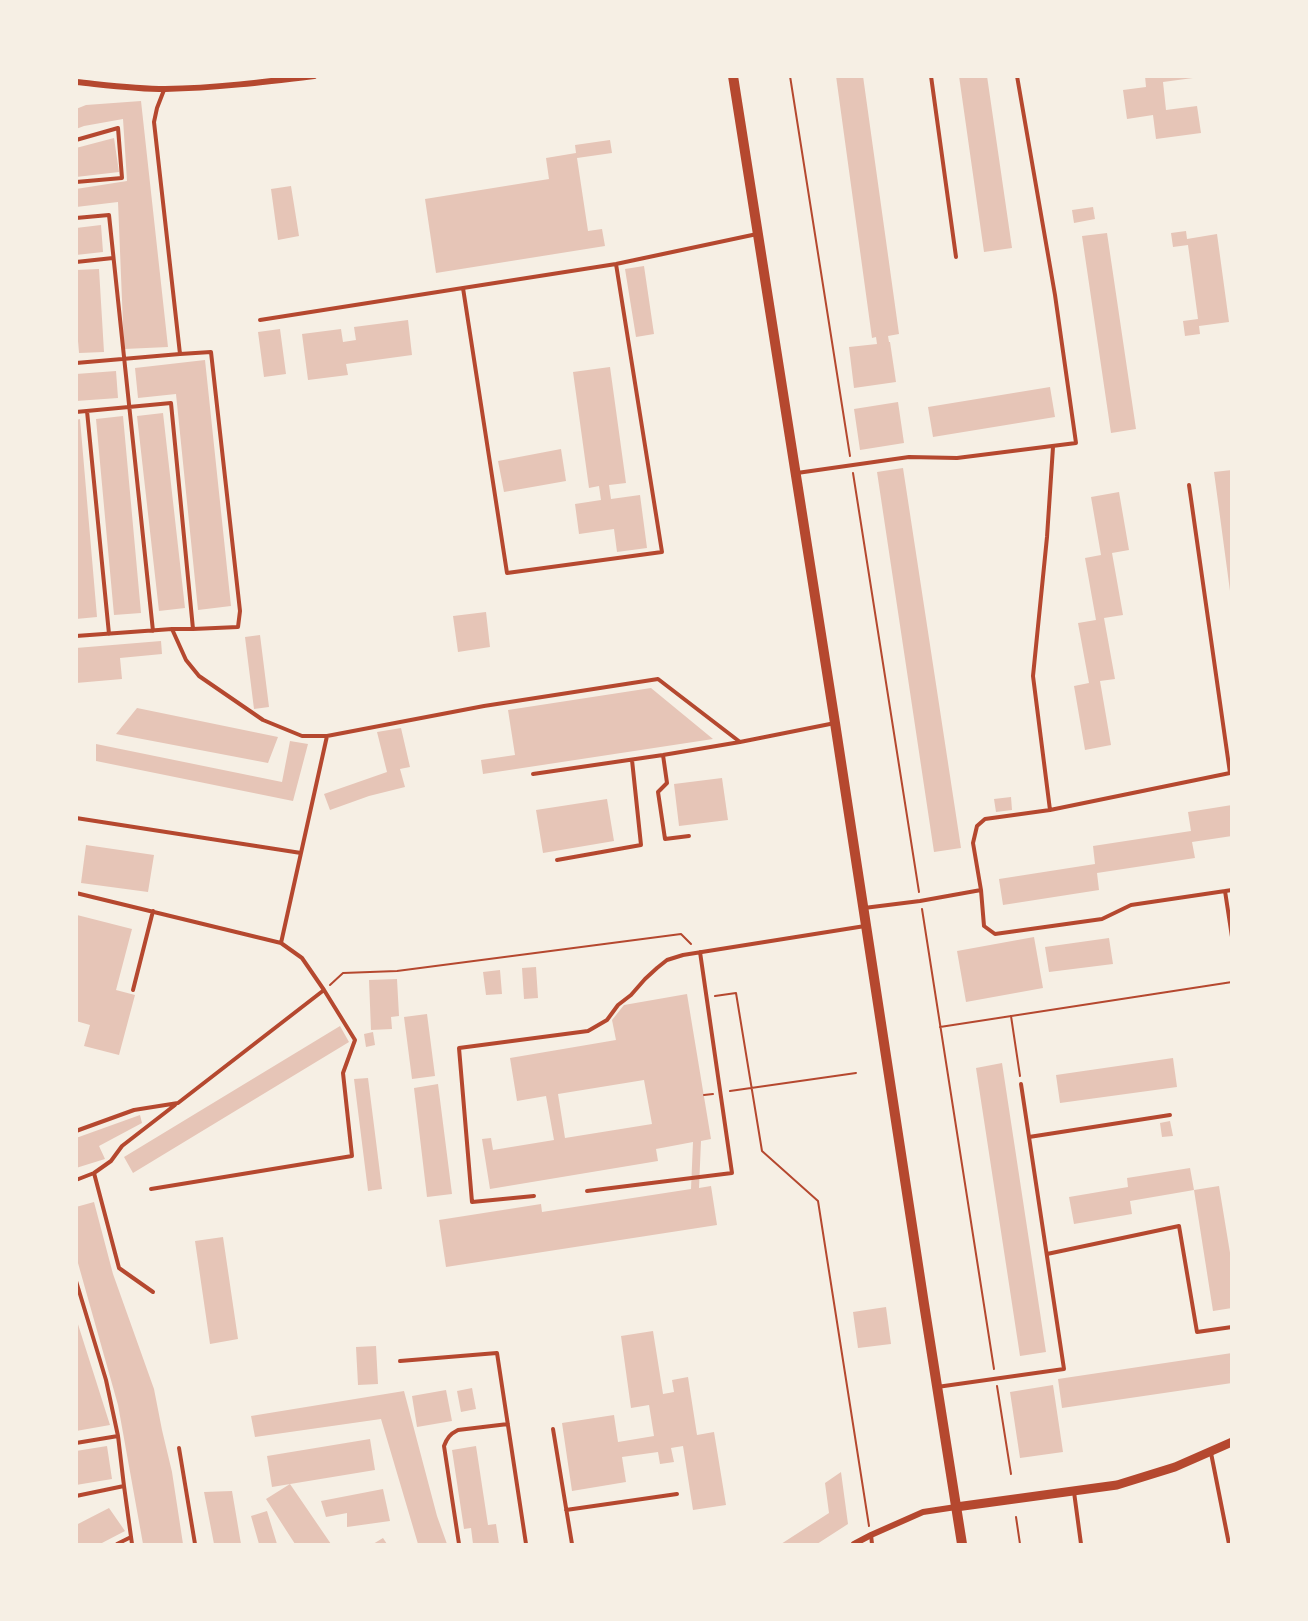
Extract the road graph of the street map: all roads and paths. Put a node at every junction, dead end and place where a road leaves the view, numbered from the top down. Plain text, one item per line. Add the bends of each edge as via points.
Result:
1 (314, 76) edge
2 (733, 76) edge
3 (790, 76) edge
4 (931, 76) edge
5 (1017, 76) edge
6 (76, 82) edge
7 (164, 88) junction
8 (76, 140) edge
9 (76, 182) edge
10 (76, 218) edge
11 (758, 234) junction
12 (956, 257) dead end
13 (113, 258) junction
14 (76, 262) edge
15 (616, 264) junction
16 (463, 288) junction
17 (260, 320) dead end
18 (180, 354) junction
19 (124, 358) junction
20 (76, 363) edge
21 (129, 407) junction
22 (87, 411) junction
23 (76, 412) edge
24 (1053, 447) junction
25 (851, 465) junction
26 (796, 473) junction
27 (1189, 485) dead end
28 (172, 629) junction
29 (193, 629) junction
30 (153, 631) junction
31 (109, 634) junction
32 (76, 636) edge
33 (835, 723) junction
34 (327, 736) junction
35 (740, 742) junction
36 (663, 755) junction
37 (632, 760) junction
38 (1231, 773) edge
39 (533, 774) dead end
40 (1050, 810) junction
41 (76, 818) edge
42 (689, 836) dead end
43 (301, 853) junction
44 (557, 860) dead end
45 (981, 890) junction
46 (1232, 890) edge
47 (1225, 891) junction
48 (76, 893) edge
49 (920, 900) junction
50 (864, 908) junction
51 (153, 911) junction
52 (866, 926) junction
53 (1232, 937) edge
54 (281, 943) junction
55 (700, 952) junction
56 (1232, 982) edge
57 (133, 990) dead end
58 (324, 990) junction
59 (706, 998) junction
60 (1011, 1016) junction
61 (940, 1027) junction
62 (855, 1073) dead end
63 (1021, 1084) joint
64 (751, 1087) junction
65 (720, 1092) junction
66 (704, 1095) dead end
67 (178, 1103) junction
68 (1170, 1116) dead end
69 (76, 1131) edge
70 (1029, 1137) junction
71 (94, 1173) junction
72 (76, 1180) edge
73 (151, 1189) dead end
74 (587, 1191) dead end
75 (534, 1196) dead end
76 (1047, 1254) junction
77 (76, 1281) edge
78 (153, 1292) dead end
79 (1232, 1327) edge
80 (400, 1361) dead end
81 (996, 1378) junction
82 (937, 1387) junction
83 (507, 1424) junction
84 (553, 1429) dead end
85 (118, 1436) junction
86 (1232, 1442) edge
87 (76, 1443) edge
88 (179, 1448) dead end
89 (1211, 1452) junction
90 (1011, 1474) dead end
91 (124, 1486) junction
92 (1074, 1491) junction
93 (676, 1494) dead end
94 (76, 1496) edge
95 (956, 1507) junction
96 (566, 1510) junction
97 (1016, 1517) dead end
98 (870, 1534) junction
99 (131, 1537) junction
100 (117, 1545) edge
101 (132, 1545) edge
102 (195, 1545) edge
103 (459, 1545) edge
104 (526, 1545) edge
105 (572, 1545) edge
106 (854, 1545) edge
107 (872, 1545) edge
108 (962, 1545) edge
109 (1020, 1545) edge
110 (1081, 1545) edge
111 (1229, 1545) edge

1 - 7 street
2 - 11 main road
3 - 25 path
4 - 12 lane
5 - 24 lane via 1076,443
6 - 7 street
7 - 18 lane via 154,122
8 - 9 lane via 118,128 122,178
10 - 13 lane via 109,215
11 - 15 lane
11 - 26 main road
13 - 14 lane
13 - 19 lane
15 - 16 lane
15 - 16 lane via 662,552 507,573
16 - 17 lane
18 - 19 lane
18 - 29 lane via 211,352 240,611 238,627
19 - 20 lane
19 - 21 lane
21 - 22 lane
21 - 29 lane via 171,403
21 - 30 lane
22 - 23 lane
22 - 31 lane
24 - 25 lane
24 - 40 lane via 1033,676
25 - 26 lane
25 - 49 path
26 - 33 main road
27 - 38 lane
28 - 29 lane
28 - 30 lane
28 - 34 lane via 186,660 199,676 263,720 302,736
30 - 31 lane
31 - 32 lane
33 - 35 lane
33 - 50 main road
34 - 35 lane via 658,679
34 - 43 lane
35 - 36 lane
36 - 37 lane
36 - 42 lane via 667,783 658,792 665,839
37 - 39 lane
37 - 44 lane via 641,845
38 - 40 lane
40 - 45 lane via 985,819 977,826 973,843
41 - 43 lane
43 - 54 lane
45 - 47 lane via 984,926 994,934 1102,919 1131,905
45 - 49 lane
46 - 47 lane
47 - 53 lane
48 - 51 lane
49 - 50 lane
49 - 61 path
50 - 52 main road
51 - 54 lane
51 - 57 lane
52 - 55 lane
52 - 82 main road
54 - 58 lane via 302,958
55 - 58 path via 681,934 397,971 344,973
55 - 59 lane
55 - 75 lane via 667,960 607,1020 588,1031 459,1048 472,1202
56 - 60 path
58 - 67 lane
58 - 73 lane via 355,1040 343,1073 352,1156
59 - 64 path via 736,993
59 - 65 lane
60 - 61 path
60 - 63 path
61 - 81 path
62 - 64 path
63 - 70 lane
64 - 65 path
64 - 98 path via 762,1151 818,1201
65 - 66 path
65 - 74 lane via 732,1173
67 - 69 lane via 134,1110
67 - 71 lane
68 - 70 lane
70 - 76 lane
71 - 72 lane
71 - 78 lane via 119,1268
76 - 79 lane via 1179,1226 1197,1332
76 - 81 lane via 1064,1369
77 - 85 lane via 106,1380
80 - 83 lane via 497,1353
81 - 82 lane
81 - 90 path
82 - 95 main road
83 - 103 lane via 458,1430 446,1439
83 - 104 lane
84 - 96 lane
85 - 87 lane
85 - 91 lane
86 - 89 street
88 - 102 lane
89 - 92 street via 1117,1485
89 - 111 lane
91 - 94 lane
91 - 99 lane
92 - 95 street
92 - 110 lane
93 - 96 lane
95 - 98 street via 923,1512
95 - 108 main road
96 - 105 lane
97 - 109 path
98 - 106 street
98 - 107 lane
99 - 100 lane
99 - 101 lane

